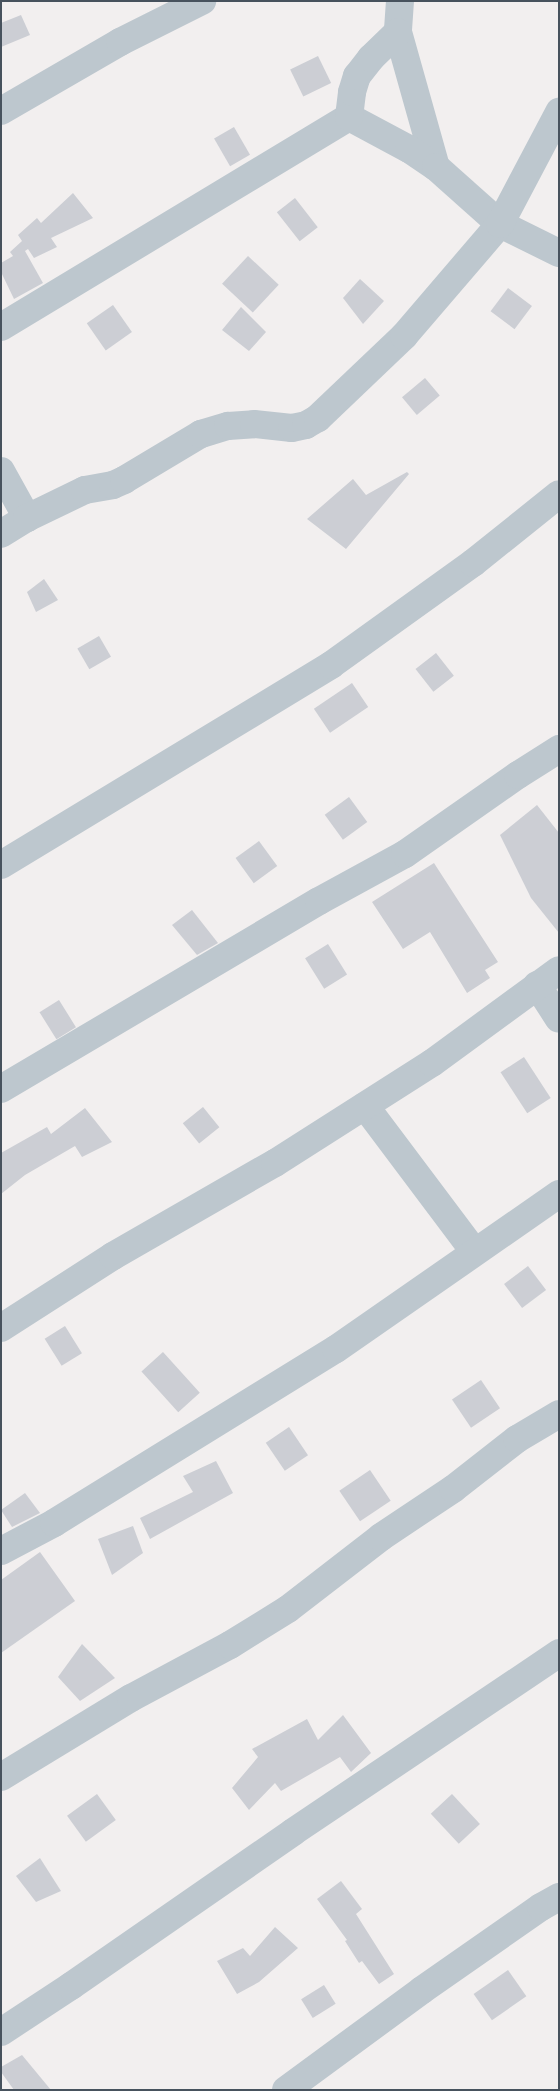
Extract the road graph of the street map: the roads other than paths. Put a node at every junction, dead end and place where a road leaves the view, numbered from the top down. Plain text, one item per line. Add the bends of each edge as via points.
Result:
1 (202, 1) edge
2 (400, 1) edge
3 (398, 32) junction
4 (1, 111) edge
5 (559, 112) edge
6 (349, 116) junction
7 (436, 167) junction
8 (500, 224) junction
9 (559, 253) edge
10 (1, 327) edge
11 (1, 471) edge
12 (559, 494) edge
13 (27, 518) junction
14 (1, 534) edge
15 (559, 749) edge
16 (1, 865) edge
17 (548, 978) edge
18 (559, 1018) edge
19 (1, 1089) edge
20 (365, 1106) junction
21 (559, 1194) edge
22 (474, 1251) junction
23 (1, 1328) edge
24 (559, 1414) edge
25 (1, 1551) edge
26 (559, 1653) edge
27 (1, 1777) edge
28 (559, 1897) edge
29 (1, 2032) edge
30 (286, 2090) edge

1 - 4 street via 120,42
2 - 3 street
3 - 6 street via 357,76
3 - 7 street
5 - 8 street
6 - 7 street
6 - 10 street
7 - 8 street
8 - 9 street
8 - 13 street via 404,336 318,418 292,428 254,424 228,426 201,434 124,480 85,490
11 - 13 street
12 - 16 street via 473,564 331,665
13 - 14 street
15 - 19 street via 518,774 406,854 319,901
17 - 18 street
17 - 20 street via 432,1063
20 - 22 street
20 - 23 street via 275,1163 113,1256
21 - 22 street
22 - 25 street via 336,1349 54,1522
24 - 27 street via 518,1439 381,1537 288,1609 230,1645 131,1698
26 - 29 street
28 - 30 street via 422,1990

